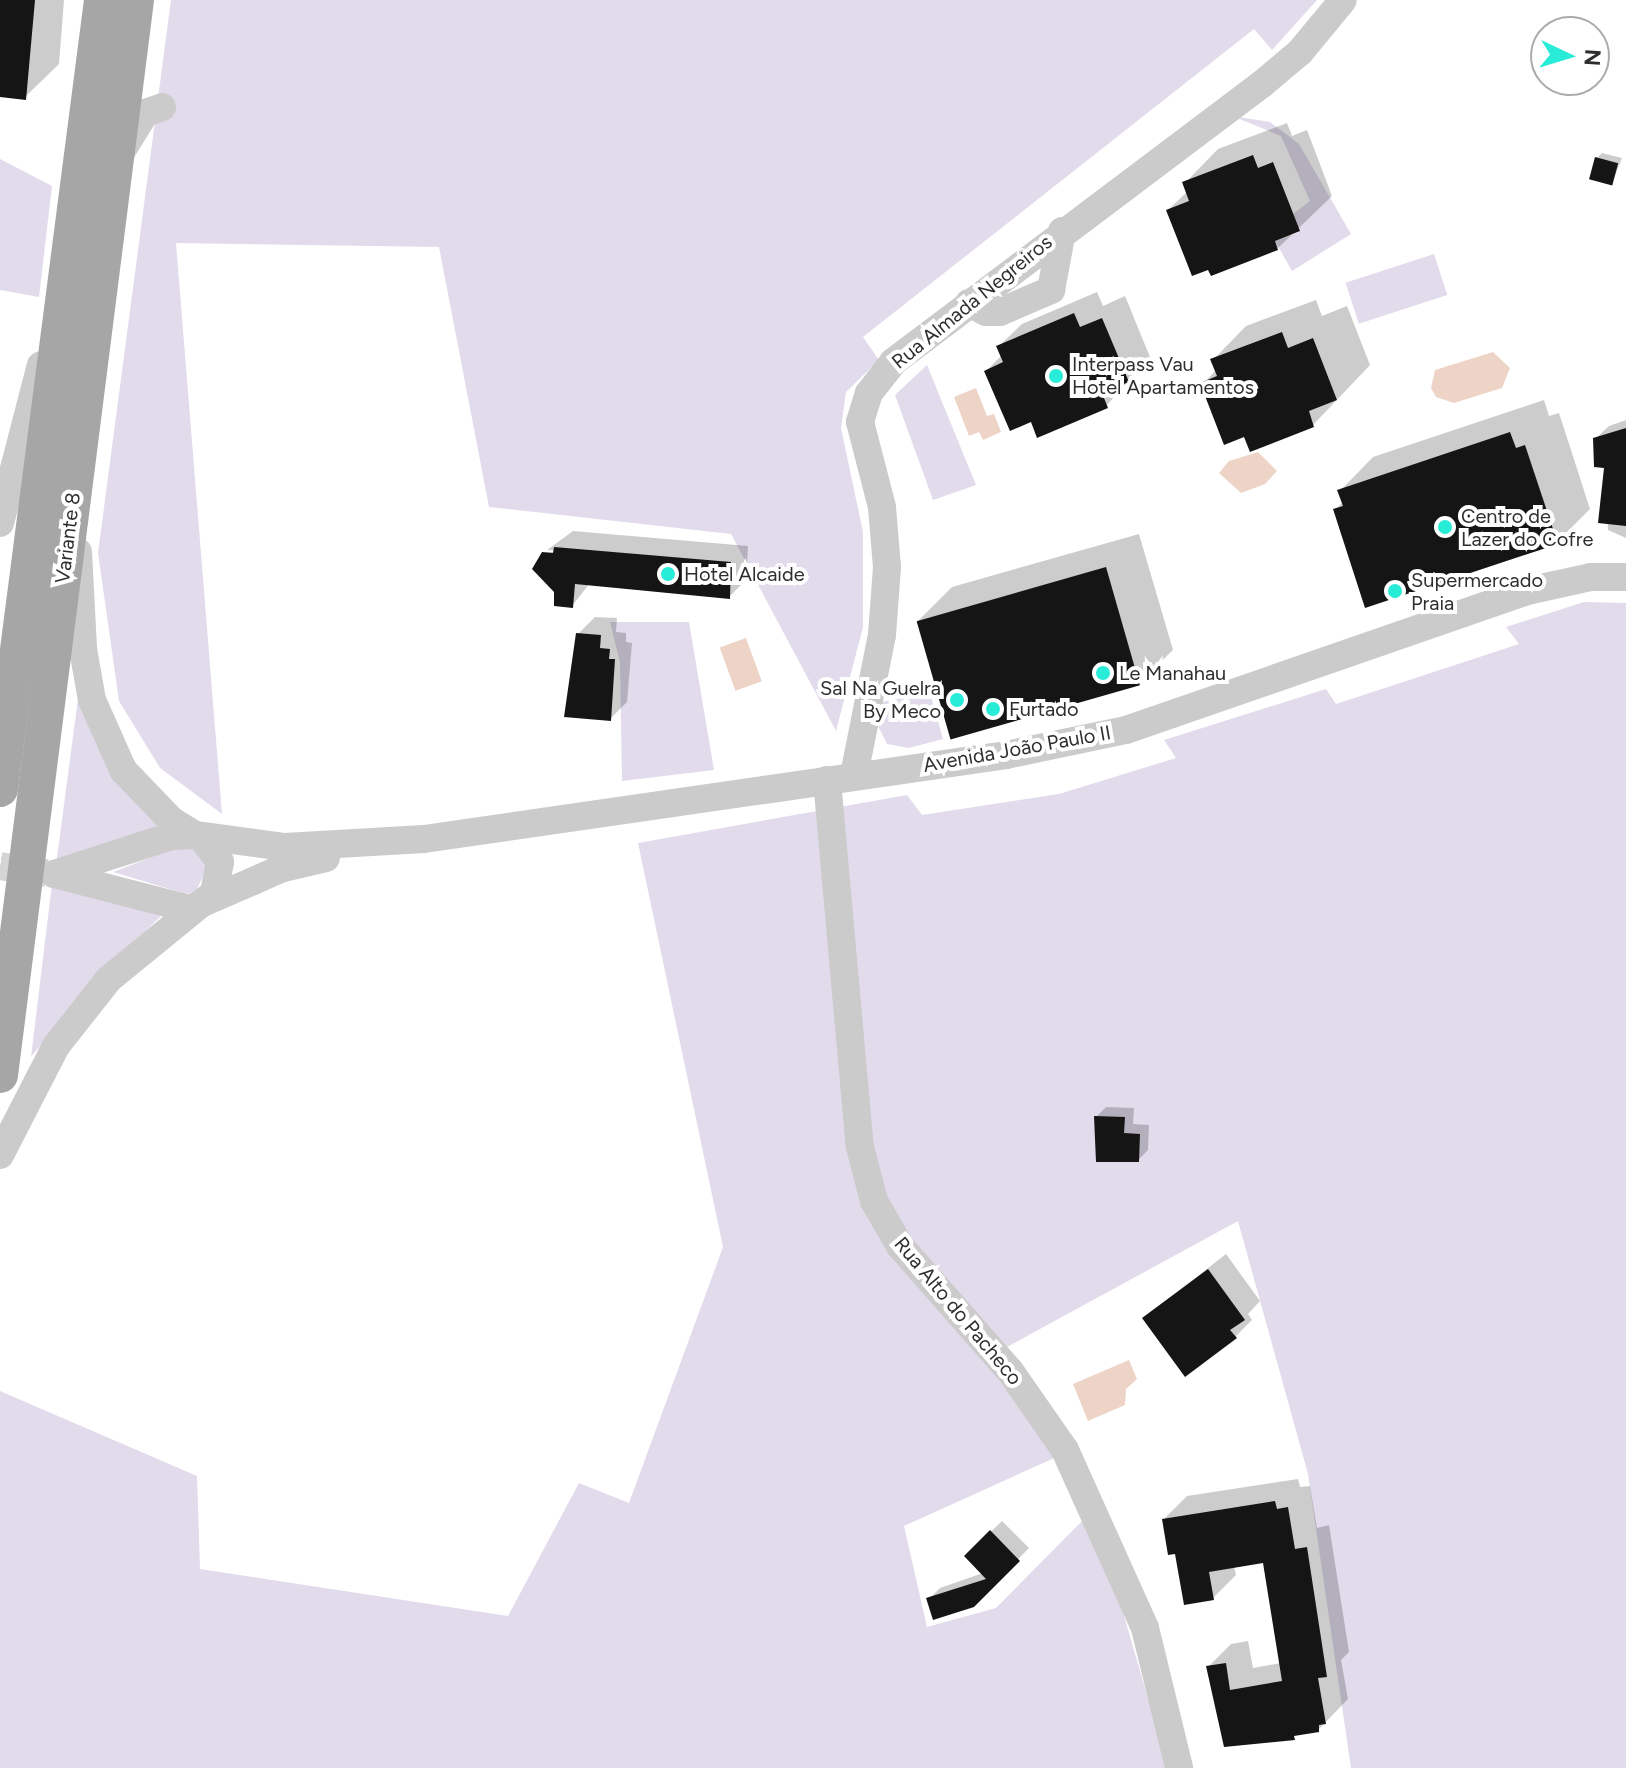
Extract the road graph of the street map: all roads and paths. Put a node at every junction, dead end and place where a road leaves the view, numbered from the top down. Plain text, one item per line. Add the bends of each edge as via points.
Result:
1 (102, 0) edge
2 (136, 0) edge
3 (1343, 0) edge
4 (1062, 231) junction
5 (66, 271) junction
6 (969, 303) junction
7 (86, 396) junction
8 (0, 523) edge
9 (1626, 577) edge
10 (840, 778) junction
11 (0, 789) edge
12 (198, 836) junction
13 (389, 844) junction
14 (204, 903) junction
15 (0, 1075) edge
16 (0, 1155) edge
17 (1179, 1768) edge

1 - 5 main road, Variante 8
2 - 7 main road, Variante 8
3 - 4 street, Rua Almada Negreiros via 1300,52 1262,84
4 - 6 street, Rua Almada Negreiros
4 - 6 street via 1051,290 1000,312
5 - 8 street
5 - 11 main road, Variante 8
6 - 10 street, Rua Almada Negreiros via 893,362 869,393 860,422 882,507 887,567 882,635
7 - 12 street via 78,546 83,649 92,700 123,770 171,820
7 - 15 main road, Variante 8
9 - 10 street, Avenida João Paulo II via 1591,577 1527,591 1126,730 1006,755
10 - 13 street, Avenida João Paulo II
10 - 17 street, Rua Alto do Pacheco via 860,1147 874,1201 900,1246 1010,1371 1065,1450 1145,1628
12 - 13 street via 285,847
12 - 14 street via 218,855 222,870 218,886
12 - 14 street via 172,836 54,874 179,908
13 - 14 street via 283,868
14 - 16 street via 109,979 56,1046

